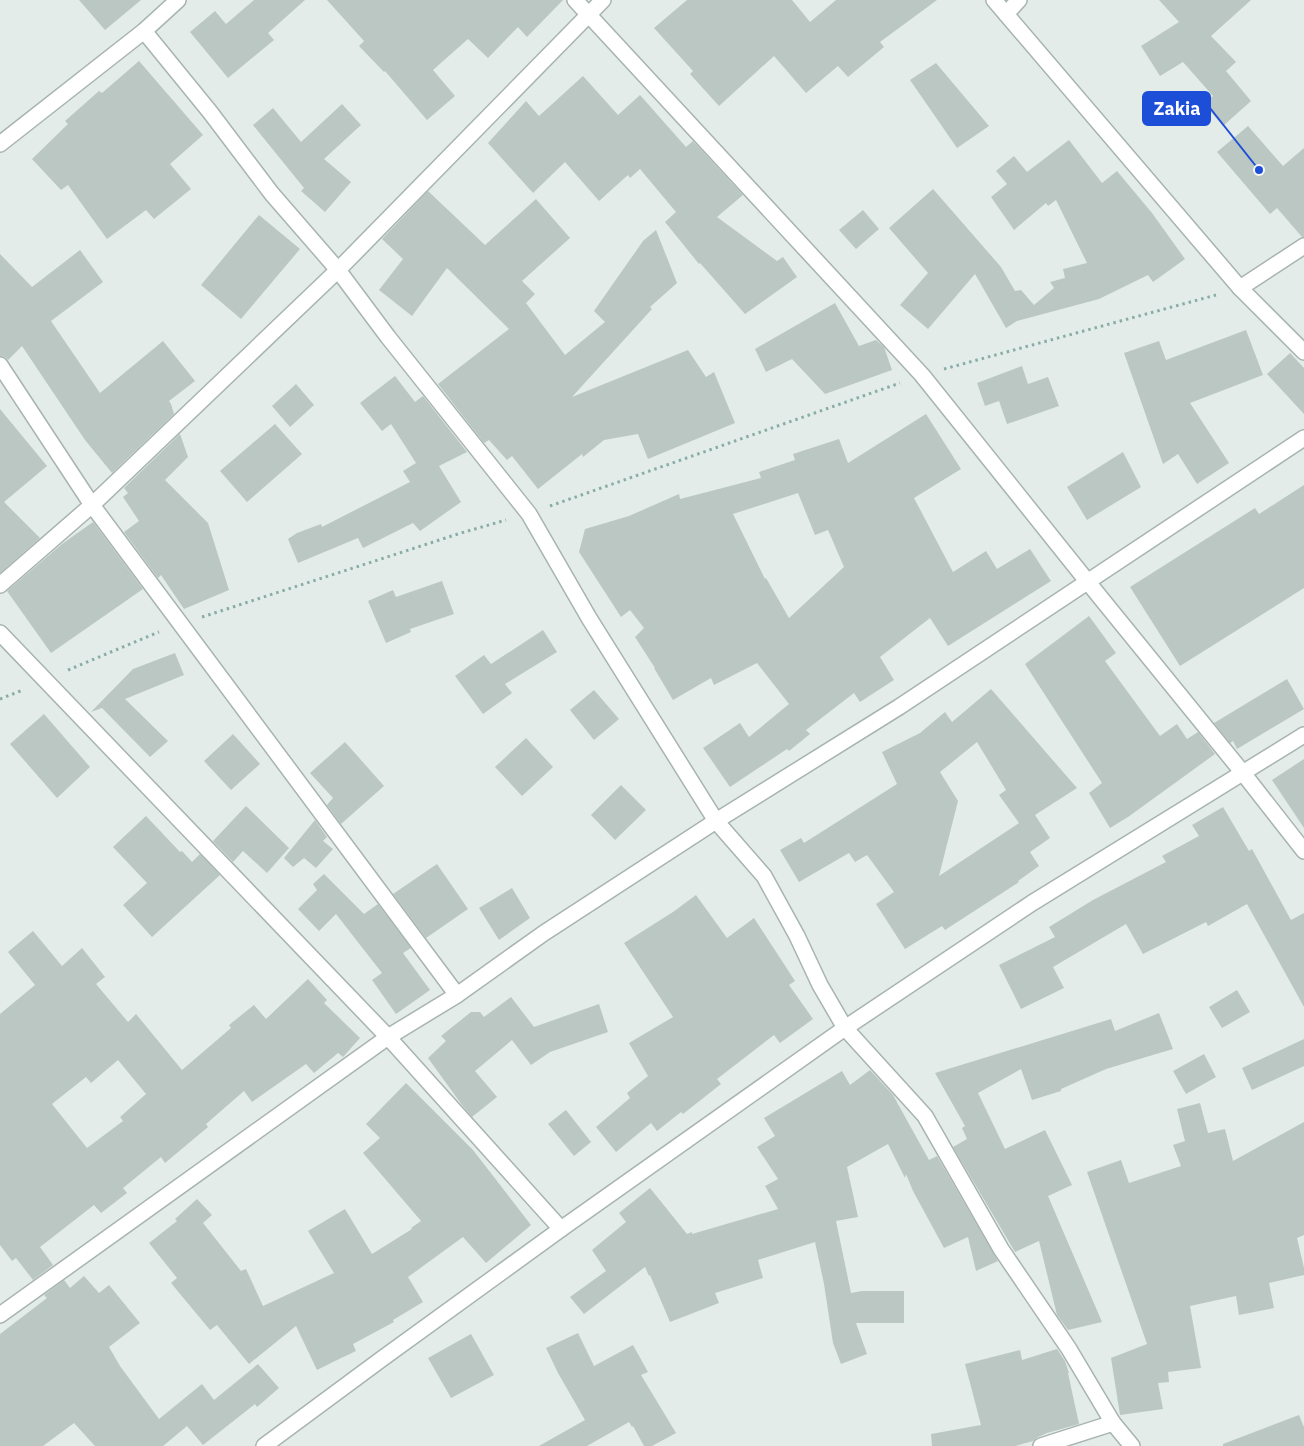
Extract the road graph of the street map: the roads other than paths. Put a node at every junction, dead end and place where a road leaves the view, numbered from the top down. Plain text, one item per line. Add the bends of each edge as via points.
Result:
1 (178, 0) edge
2 (575, 0) edge
3 (603, 0) edge
4 (994, 0) edge
5 (1019, 0) edge
6 (588, 14) junction
7 (1006, 14) junction
8 (144, 31) junction
9 (0, 144) edge
10 (1304, 246) edge
11 (338, 270) junction
12 (1240, 288) junction
13 (1304, 352) edge
14 (0, 365) edge
15 (1304, 438) edge
16 (92, 505) junction
17 (1087, 581) junction
18 (0, 585) edge
19 (0, 633) edge
20 (1304, 735) edge
21 (1243, 772) junction
22 (716, 821) junction
23 (1304, 851) edge
24 (458, 995) junction
25 (845, 1028) junction
26 (388, 1037) junction
27 (561, 1229) junction
28 (0, 1314) edge
29 (1113, 1423) junction
30 (264, 1446) edge
31 (1041, 1446) edge
32 (1132, 1446) edge

1 - 8 street
2 - 6 street
3 - 6 street
4 - 7 street
5 - 7 street
6 - 11 street
6 - 17 street via 922,375
7 - 12 street
8 - 9 street
8 - 11 street via 272,194
10 - 12 street
11 - 16 street
11 - 22 street via 529,514 589,618
12 - 13 street
14 - 16 street
15 - 17 street
16 - 18 street
16 - 24 street
17 - 21 street
17 - 22 street via 899,707
19 - 26 street
20 - 21 street
21 - 23 street
21 - 25 street via 1032,903
22 - 24 street via 544,933
22 - 25 street via 764,876
24 - 26 street
25 - 27 street
25 - 29 street via 925,1116 1001,1249 1069,1349
26 - 27 street
26 - 28 street
27 - 30 street
29 - 31 street
29 - 32 street

